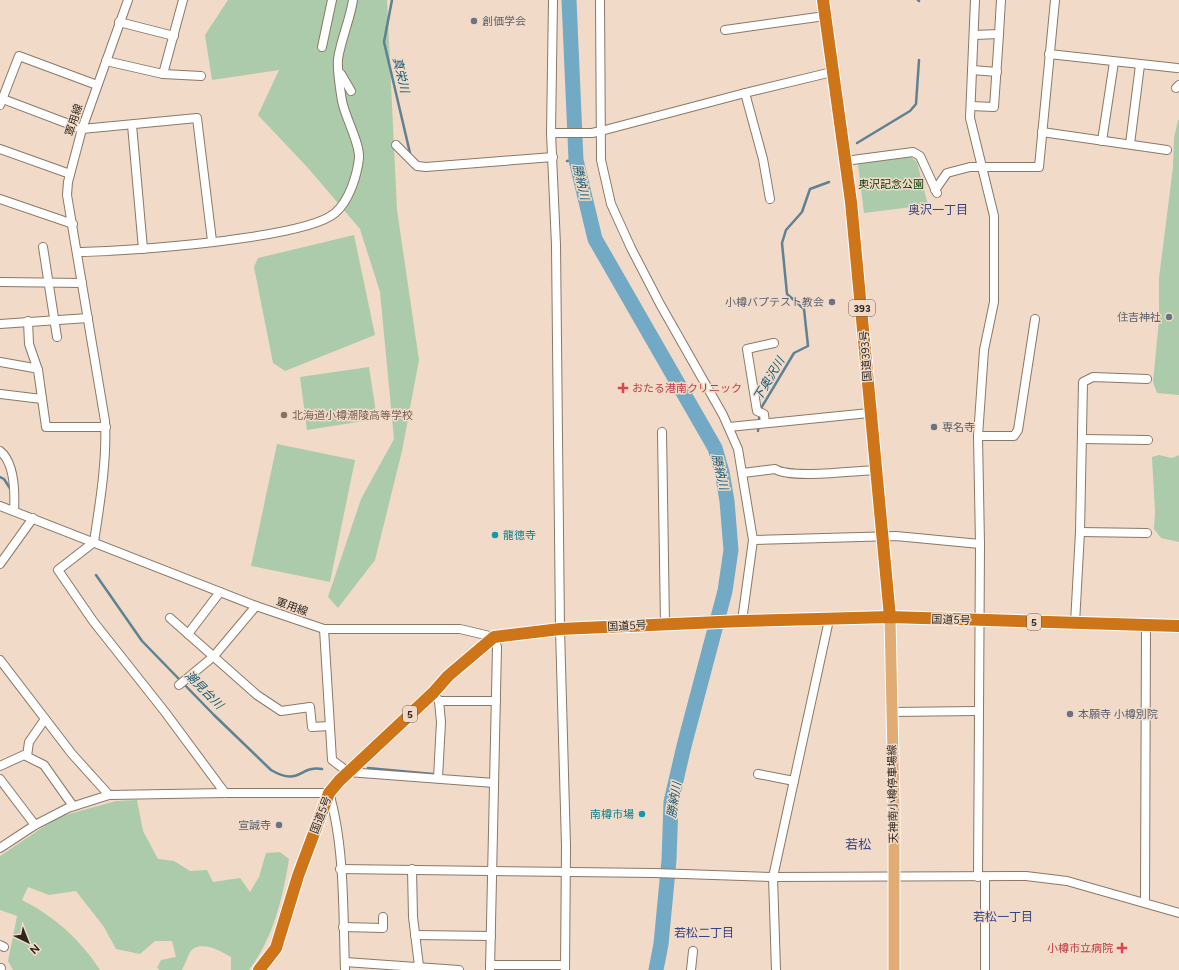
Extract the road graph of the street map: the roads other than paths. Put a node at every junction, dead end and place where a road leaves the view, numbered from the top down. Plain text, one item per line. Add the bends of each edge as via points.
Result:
1 (128, 0) edge
2 (183, 0) edge
3 (332, 0) edge
4 (353, 0) edge
5 (553, 0) edge
6 (600, 0) edge
7 (823, 0) edge
8 (975, 0) edge
9 (1001, 0) edge
10 (1055, 0) edge
11 (825, 16) junction
12 (119, 22) junction
13 (725, 30) dead end
14 (999, 34) junction
15 (974, 35) junction
16 (174, 36) junction
17 (322, 47) dead end
18 (1049, 54) junction
19 (106, 61) junction
20 (1114, 62) junction
21 (1140, 65) junction
22 (1177, 68) dead end
23 (972, 70) junction
24 (339, 72) junction
25 (832, 72) junction
26 (997, 72) junction
27 (163, 74) junction
28 (200, 76) dead end
29 (97, 85) junction
30 (351, 91) dead end
31 (745, 93) junction
32 (1, 101) edge
33 (971, 106) junction
34 (132, 125) junction
35 (82, 129) junction
36 (601, 131) junction
37 (1042, 132) junction
38 (554, 134) junction
39 (1102, 141) junction
40 (1130, 144) junction
41 (396, 145) dead end
42 (0, 149) edge
43 (1167, 150) dead end
44 (553, 157) junction
45 (845, 161) junction
46 (983, 167) junction
47 (70, 174) junction
48 (770, 199) dead end
49 (0, 200) edge
50 (73, 224) junction
51 (212, 241) junction
52 (43, 247) dead end
53 (143, 249) junction
54 (77, 252) junction
55 (0, 282) edge
56 (49, 283) junction
57 (82, 283) junction
58 (88, 318) junction
59 (55, 319) junction
60 (1035, 319) dead end
61 (28, 321) junction
62 (0, 324) edge
63 (57, 337) dead end
64 (774, 343) dead end
65 (0, 362) edge
66 (38, 370) junction
67 (1147, 379) dead end
68 (0, 394) edge
69 (42, 399) junction
70 (870, 413) junction
71 (765, 423) junction
72 (106, 427) junction
73 (729, 427) junction
74 (662, 432) dead end
75 (978, 436) junction
76 (1082, 440) junction
77 (1148, 440) dead end
78 (0, 450) edge
79 (876, 470) junction
80 (743, 473) junction
81 (0, 506) edge
82 (14, 511) junction
83 (33, 518) junction
84 (1080, 532) junction
85 (1147, 533) dead end
86 (881, 536) junction
87 (753, 540) junction
88 (94, 542) junction
89 (980, 544) junction
90 (0, 564) edge
91 (220, 592) junction
92 (256, 606) junction
93 (890, 617) junction
94 (170, 618) dead end
95 (742, 620) junction
96 (829, 620) junction
97 (979, 621) junction
98 (1075, 623) junction
99 (665, 624) junction
100 (1146, 625) junction
101 (1179, 626) edge
102 (560, 629) junction
103 (324, 630) junction
104 (188, 634) junction
105 (494, 637) junction
106 (214, 656) junction
107 (0, 660) edge
108 (182, 683) dead end
109 (436, 697) junction
110 (496, 701) junction
111 (978, 710) junction
112 (891, 712) junction
113 (45, 719) junction
114 (329, 726) junction
115 (27, 756) junction
116 (0, 766) edge
117 (348, 772) junction
118 (758, 774) dead end
119 (439, 776) junction
120 (0, 779) edge
121 (794, 782) junction
122 (494, 783) junction
123 (225, 793) junction
124 (329, 793) junction
125 (109, 795) junction
126 (73, 806) junction
127 (35, 825) junction
128 (0, 848) edge
129 (340, 869) junction
130 (412, 869) junction
131 (492, 872) junction
132 (566, 872) junction
133 (773, 876) junction
134 (894, 876) junction
135 (982, 877) junction
136 (1145, 902) junction
137 (1179, 913) edge
138 (384, 917) dead end
139 (343, 927) junction
140 (415, 934) junction
141 (491, 936) junction
142 (693, 951) dead end
143 (345, 966) edge
144 (490, 967) edge
145 (565, 967) edge
146 (424, 968) edge
147 (259, 970) edge
148 (459, 970) edge
149 (691, 970) edge
150 (776, 970) edge
151 (894, 970) edge
152 (985, 970) edge

1 - 12 street, 軍用線
2 - 16 street
3 - 17 street
4 - 24 street via 338,59
5 - 38 street
6 - 36 street
7 - 11 highway, 国道393号 / 393
8 - 15 street
9 - 14 street
10 - 18 street
11 - 13 street
11 - 25 highway, 国道393号 / 393
12 - 16 street
12 - 19 street, 軍用線
14 - 15 street
14 - 26 street
15 - 23 street
16 - 27 street
18 - 20 street
18 - 37 street
19 - 27 street
19 - 29 street, 軍用線
20 - 21 street
20 - 39 street
21 - 22 street
21 - 40 street
23 - 26 street
23 - 33 street
24 - 30 street
24 - 51 street via 342,103 359,156 344,202 335,214 310,225
25 - 31 street
25 - 45 highway, 国道393号 / 393
26 - 33 street via 994,107
27 - 28 street
29 - 32 street via 18,56
29 - 35 street, 軍用線
31 - 36 street
31 - 48 street via 763,159
32 - 35 street
33 - 46 street via 970,118
34 - 35 street
34 - 51 street via 198,118
34 - 53 street
35 - 47 street, 軍用線
36 - 38 street
36 - 73 street via 601,160 611,204 660,304
37 - 39 street
37 - 46 street via 1039,167
38 - 44 street
39 - 40 street
40 - 43 street
41 - 44 street via 417,166 426,167
42 - 47 street
44 - 102 street
45 - 46 street via 913,152 920,156 936,192 947,174
45 - 70 highway, 国道393号 / 393 via 866,351
46 - 75 street via 994,216 994,302 984,350
47 - 50 street, 軍用線 via 67,195
49 - 50 street
50 - 54 street, 軍用線
51 - 53 street
52 - 56 street
53 - 54 street
54 - 57 street, 軍用線
55 - 56 street
56 - 57 street
56 - 59 street
57 - 58 street, 軍用線
58 - 59 street
58 - 72 street, 軍用線
59 - 61 street
59 - 63 street
60 - 75 street via 1018,430 1014,436
61 - 62 street
61 - 66 street via 29,344
64 - 71 street via 747,349 757,411 764,414
65 - 66 street
66 - 69 street
67 - 76 street via 1092,377 1083,382
68 - 69 street
69 - 72 street via 46,427
70 - 71 street
70 - 79 highway, 国道393号 / 393
71 - 73 street
72 - 88 street, 軍用線 via 104,468
73 - 80 street via 738,449
74 - 99 street
75 - 89 street
76 - 77 street
76 - 84 street
78 - 82 street via 10,470 15,494
79 - 80 street via 801,474 782,473 775,468
79 - 86 highway, 国道393号 / 393
80 - 87 street
81 - 82 street, 軍用線
82 - 83 street, 軍用線
83 - 88 street, 軍用線
83 - 90 street
84 - 85 street
84 - 98 street
86 - 87 street
86 - 89 street
86 - 93 highway, 国道393号 / 393
87 - 95 street
88 - 91 street, 軍用線
88 - 123 street via 58,570 93,621
89 - 97 street
91 - 92 street, 軍用線
91 - 104 street
92 - 103 street, 軍用線
92 - 106 street
93 - 96 highway, 国道5号 / 5
93 - 97 highway, 国道5号 / 5
93 - 112 main road, 天神南小樽停車場線
94 - 104 street
95 - 96 highway, 国道5号 / 5
95 - 99 highway, 国道5号 / 5
96 - 121 street
97 - 98 highway, 国道5号 / 5
97 - 111 street
98 - 100 highway, 国道5号 / 5
99 - 102 highway, 国道5号 / 5
100 - 101 highway, 国道5号 / 5
100 - 136 street
102 - 105 highway, 国道5号 / 5
102 - 132 street
103 - 105 street, 軍用線 via 460,629
103 - 114 street
104 - 106 street
105 - 109 highway, 国道5号 / 5 via 448,676
105 - 110 street via 497,647
106 - 108 street
106 - 114 street via 257,695 282,711 310,707 312,727
107 - 113 street
109 - 110 street
109 - 117 highway, 国道5号 / 5
109 - 119 street via 442,722
110 - 122 street
111 - 112 street
111 - 135 street
112 - 134 main road, 天神南小樽停車場線
113 - 115 street via 29,742
113 - 125 street
114 - 117 street via 332,760
115 - 116 street
115 - 126 street via 44,764
117 - 119 street
117 - 124 highway, 国道5号 / 5
118 - 121 street
119 - 122 street
120 - 127 street
121 - 133 street
122 - 131 street
123 - 124 street
123 - 125 street
124 - 129 street via 335,812
124 - 147 highway, 国道5号 / 5 via 298,876 276,948
125 - 126 street
126 - 127 street
127 - 128 street
129 - 130 street
129 - 139 street
130 - 131 street
130 - 140 street
131 - 132 street
131 - 141 street
132 - 133 street
132 - 145 street
133 - 134 street
133 - 150 street
134 - 135 street
134 - 151 main road, 天神南小樽停車場線
135 - 136 street via 1026,876 1067,881
135 - 152 street
136 - 137 street
138 - 139 street via 383,928
139 - 143 street
140 - 141 street
140 - 146 street
141 - 144 street
142 - 149 street
143 - 146 street
144 - 145 street
146 - 148 street

